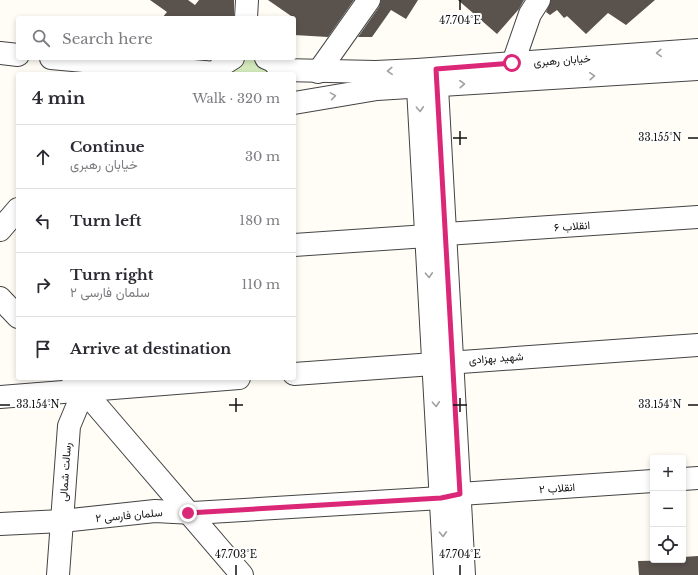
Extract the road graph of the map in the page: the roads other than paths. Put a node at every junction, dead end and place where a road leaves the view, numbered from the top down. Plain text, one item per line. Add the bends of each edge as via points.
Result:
1 (248, 0) edge
2 (369, 0) edge
3 (539, 0) edge
4 (246, 16) edge
5 (698, 50) edge
6 (0, 54) edge
7 (16, 55) edge
8 (73, 60) edge
9 (229, 60) edge
10 (512, 63) junction
11 (277, 67) edge
12 (698, 69) edge
13 (204, 72) edge
14 (216, 72) edge
15 (318, 72) junction
16 (427, 78) junction
17 (296, 103) edge
18 (16, 211) edge
19 (698, 217) edge
20 (0, 230) edge
21 (436, 235) junction
22 (296, 245) edge
23 (0, 298) edge
24 (16, 315) edge
25 (698, 345) edge
26 (443, 362) junction
27 (296, 374) edge
28 (162, 380) edge
29 (85, 382) edge
30 (0, 397) edge
31 (698, 478) edge
32 (686, 479) edge
33 (650, 481) edge
34 (450, 496) junction
35 (188, 513) junction
36 (62, 521) junction
37 (0, 524) edge
38 (58, 575) edge
39 (242, 575) edge
40 (445, 575) edge
41 (464, 575) edge

1 - 4 street
2 - 15 street
3 - 10 street via 530,14
5 -> 10 street, خیابان رهبری
6 - 7 street
8 - 13 street
9 - 14 street
10 - 16 street, خیابان رهبری
11 - 15 street, خیابان رهبری
16 -> 12 street, خیابان رهبری
16 -> 15 street, خیابان رهبری
17 -> 16 street, خیابان رهبری
16 - 21 street
18 - 20 street
19 - 21 street, انقلاب ۶
21 - 22 street, انقلاب ۶
21 - 26 street
23 - 24 street
25 - 26 street, شهید بهزادی
26 - 27 street, شهید بهزادی
26 - 34 street
28 - 29 street
29 - 30 street
29 - 35 street
29 - 36 street, رسالت شمالی via 69,426
31 - 32 street
33 - 34 street, انقلاب ۲
34 - 35 street, سلمان فارسی ۲
34 -> 40 street
34 - 41 street
35 - 36 street, سلمان فارسی ۲ via 155,511
35 - 39 street
36 - 37 street, سلمان فارسی ۲
36 - 38 street, رسالت شمالی

